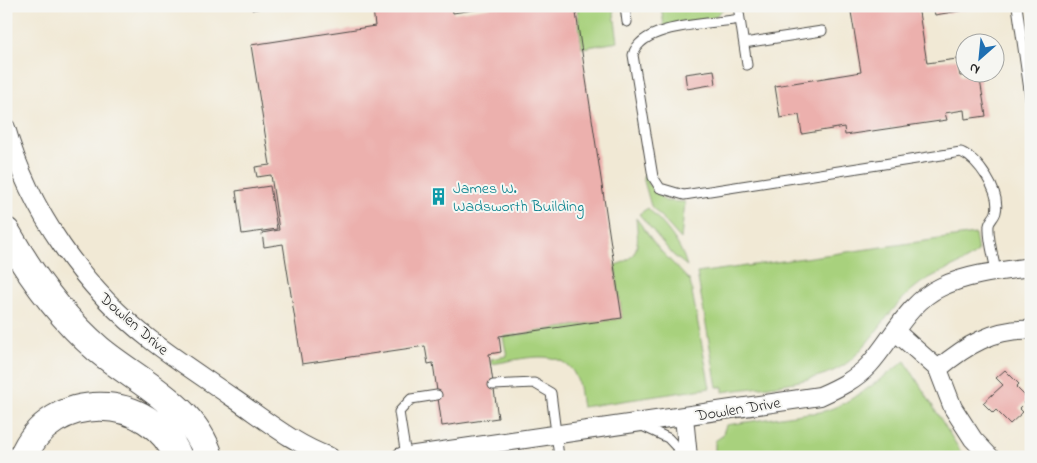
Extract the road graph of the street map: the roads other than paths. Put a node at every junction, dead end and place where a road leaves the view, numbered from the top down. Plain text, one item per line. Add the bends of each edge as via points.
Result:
1 (626, 6) edge
2 (738, 6) edge
3 (1017, 6) edge
4 (740, 19) junction
5 (628, 22) dead end
6 (822, 31) dead end
7 (744, 42) junction
8 (748, 65) dead end
9 (1031, 104) edge
10 (6, 128) edge
11 (6, 232) edge
12 (1031, 267) edge
13 (996, 272) junction
14 (1031, 330) edge
15 (895, 331) junction
16 (938, 369) junction
17 (493, 385) dead end
18 (437, 395) dead end
19 (684, 417) junction
20 (636, 424) junction
21 (558, 433) junction
22 (426, 455) edge
23 (406, 456) edge
24 (23, 457) edge
25 (178, 457) edge
26 (209, 457) edge
27 (330, 457) edge
28 (401, 457) edge
29 (559, 457) edge
30 (687, 457) edge
31 (990, 457) edge

1 - 5 lane
2 - 4 lane
3 - 9 lane
4 - 7 lane
4 - 13 lane via 666,30 648,36 635,47 633,55 652,178 660,188 684,194 961,152 970,155 991,186 995,198 996,212 989,225
6 - 7 lane
7 - 8 lane
10 - 27 street, Dowlen Drive via 14,156 35,200 62,245 114,307 151,341 299,444
11 - 26 highway via 32,276 55,306 98,349 183,414 201,438
12 - 13 street, Dowlen Drive
13 - 15 street, Dowlen Drive via 940,287 923,298
14 - 16 street via 1014,329 976,341
15 - 16 street
15 - 19 street, Dowlen Drive via 868,366 848,383 820,396
16 - 31 street via 953,408 973,440
17 - 21 lane via 534,383 550,393
18 - 23 lane via 411,399 399,412
19 - 20 street, Dowlen Drive
19 - 30 street
20 - 21 street, Dowlen Drive
20 - 30 lane via 668,438
21 - 22 street, Dowlen Drive
21 - 29 lane
22 - 23 street, Dowlen Drive
23 - 28 street, Dowlen Drive
24 - 25 highway via 39,431 60,415 74,409 102,406 117,407 144,418 167,436

